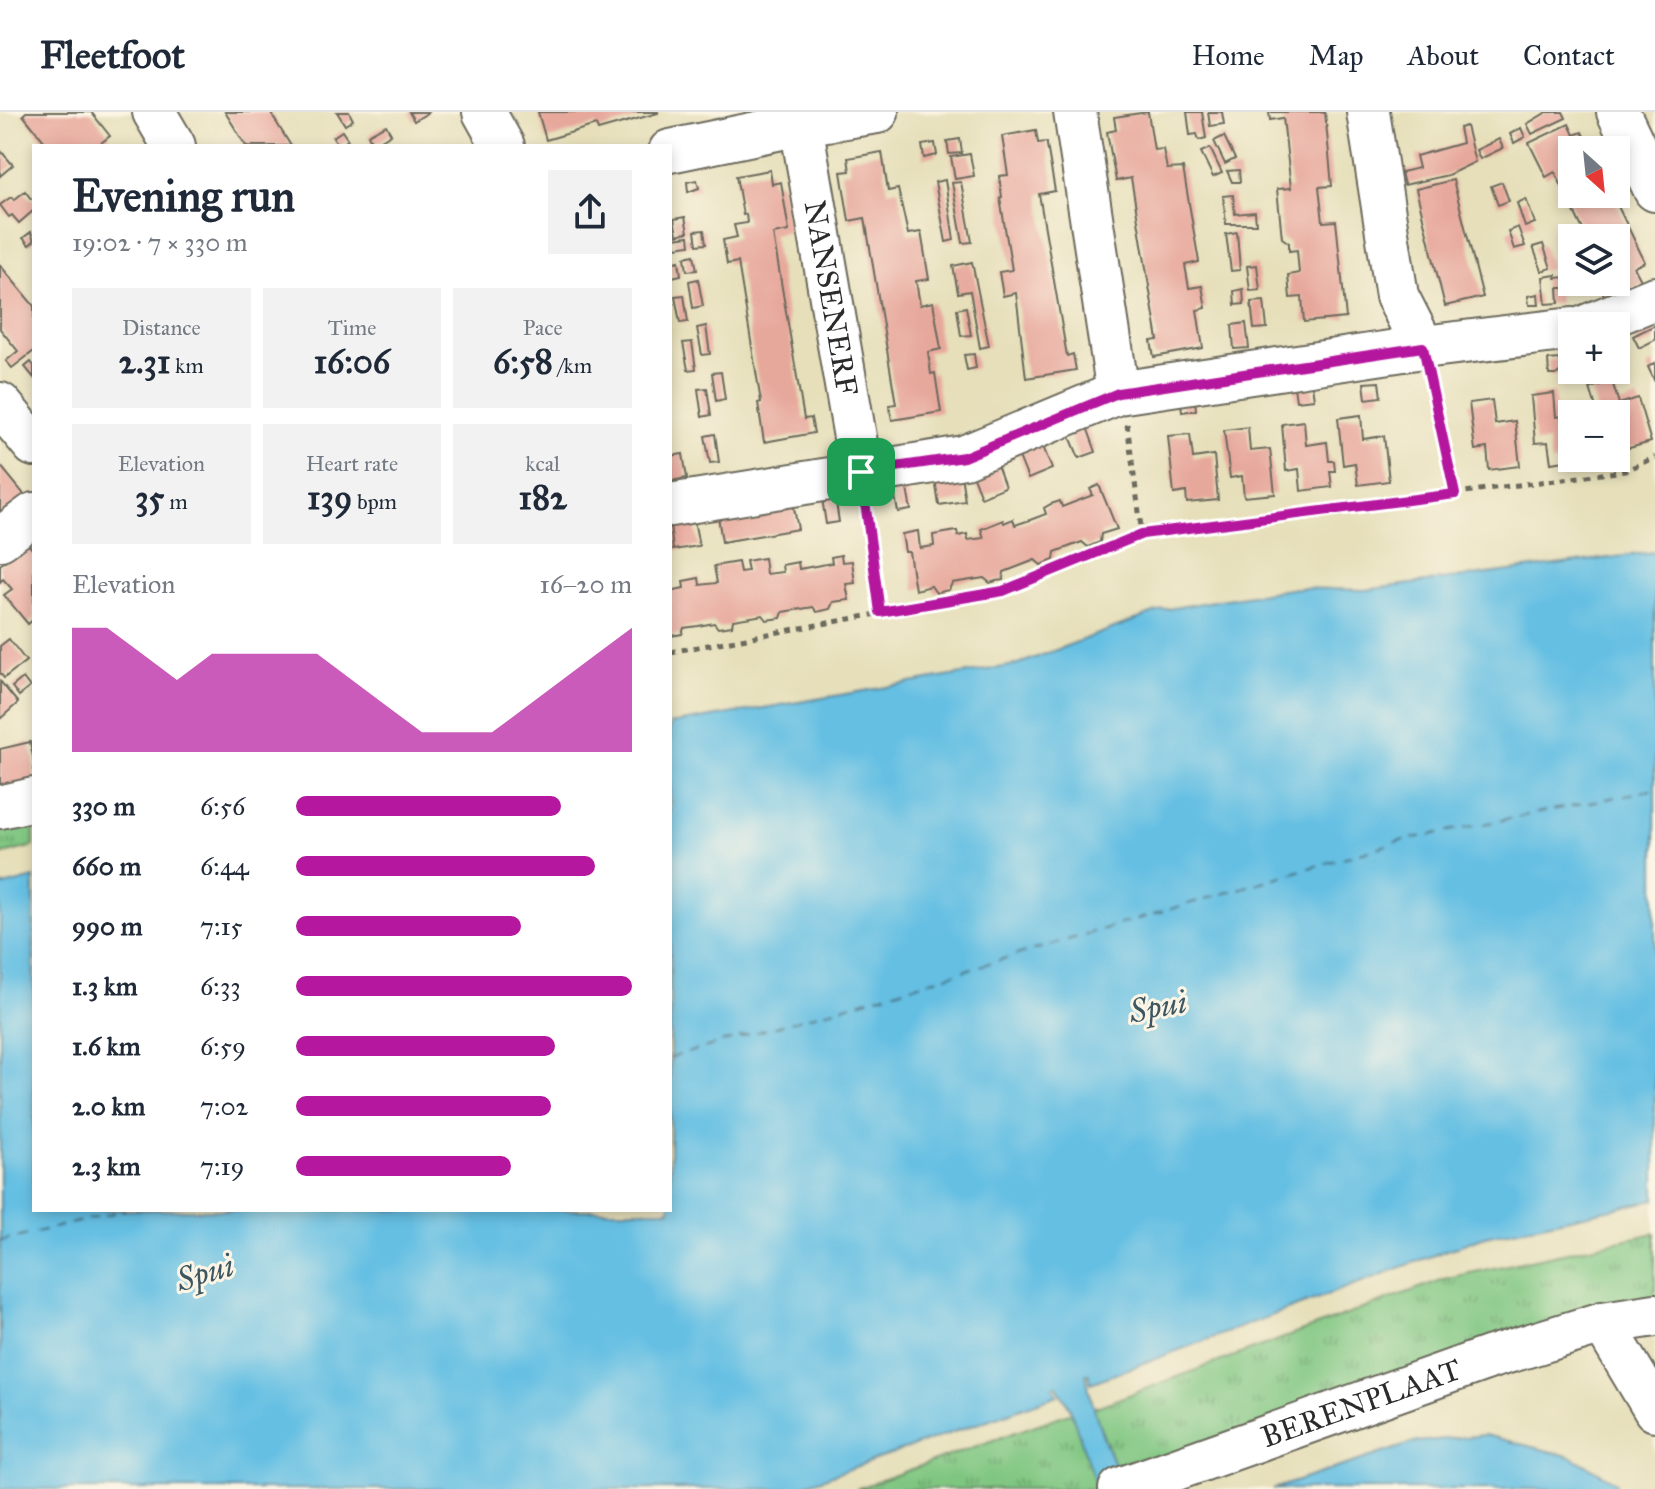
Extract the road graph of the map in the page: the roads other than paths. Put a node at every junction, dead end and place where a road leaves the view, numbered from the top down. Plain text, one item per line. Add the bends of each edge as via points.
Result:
1 (154, 112) edge
2 (484, 112) edge
3 (877, 112) edge
4 (1075, 112) edge
5 (1368, 112) edge
6 (1618, 112) edge
7 (798, 118) edge
8 (173, 144) edge
9 (502, 144) edge
10 (672, 150) edge
11 (1655, 190) edge
12 (1655, 298) edge
13 (1621, 312) edge
14 (1558, 331) edge
15 (1423, 347) junction
16 (1118, 393) junction
17 (0, 404) edge
18 (32, 443) edge
19 (861, 472) junction
20 (672, 505) edge
21 (32, 799) edge
22 (0, 807) edge
23 (1655, 1315) edge
24 (1603, 1323) junction
25 (1655, 1410) edge
26 (1122, 1488) edge

1 - 8 street
2 - 9 street
3 - 7 street
4 - 16 street
5 - 15 street via 1397,296
6 - 11 street
7 - 10 street
7 - 19 street, NANSENERF
12 - 13 street
14 - 15 street
15 - 16 street
16 - 19 street via 964,457
17 - 18 street
19 - 20 street
21 - 22 street
23 - 24 street, BERENPLAAT
24 - 25 street
24 - 26 street, BERENPLAAT via 1491,1357

